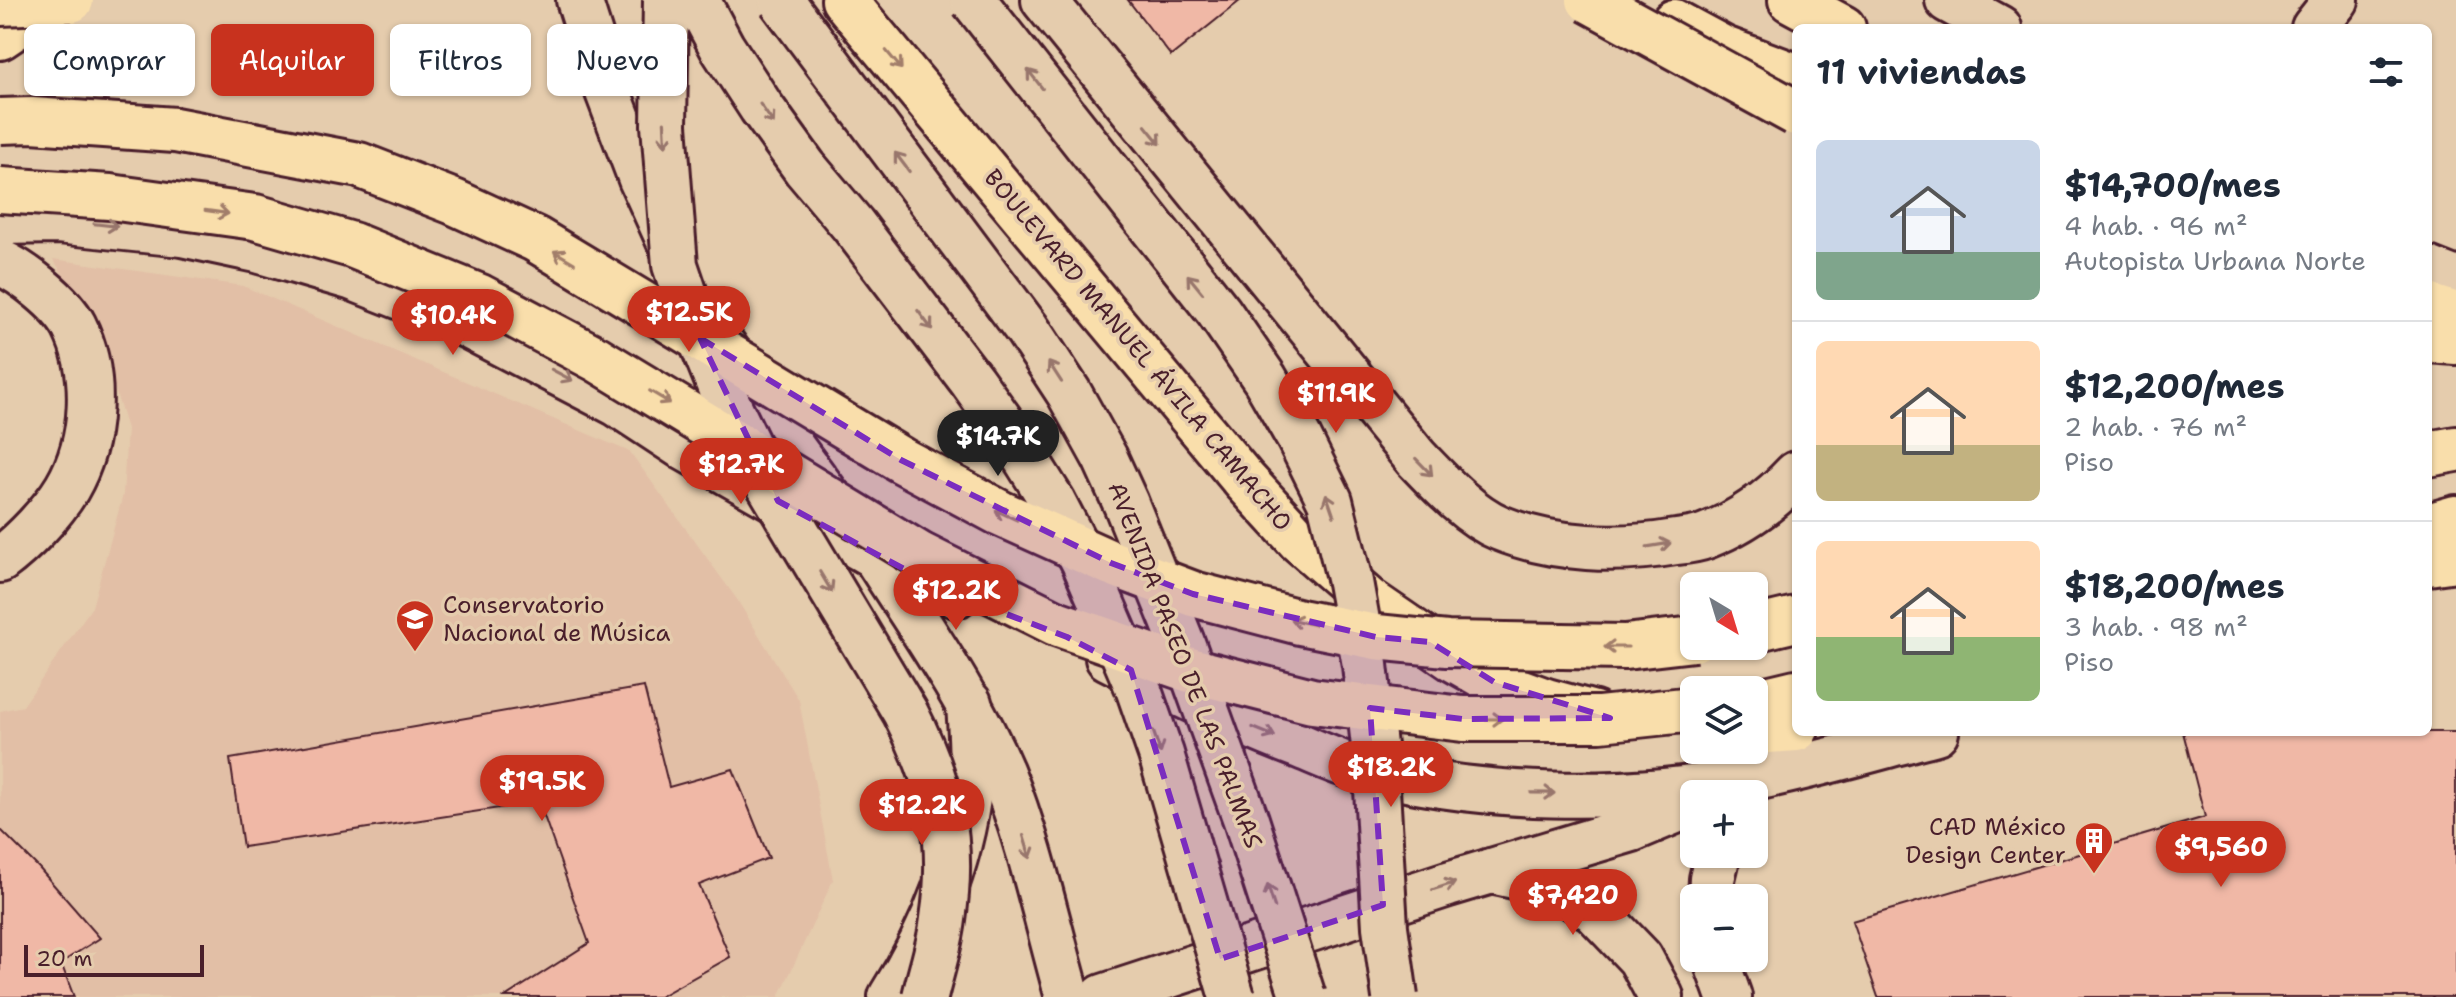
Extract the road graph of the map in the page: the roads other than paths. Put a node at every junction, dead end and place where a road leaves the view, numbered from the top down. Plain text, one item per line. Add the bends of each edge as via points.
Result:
1 (55, 0) edge
2 (71, 0) edge
3 (579, 0) edge
4 (610, 0) edge
5 (666, 0) edge
6 (697, 0) edge
7 (781, 0) edge
8 (844, 0) edge
9 (973, 0) edge
10 (1044, 0) edge
11 (1589, 0) edge
12 (1632, 0) edge
13 (1791, 0) edge
14 (1948, 0) edge
15 (2336, 0) edge
16 (0, 3) edge
17 (587, 24) edge
18 (614, 24) edge
19 (1836, 24) edge
20 (1992, 24) edge
21 (2317, 24) edge
22 (0, 37) edge
23 (1724, 49) junction
24 (1792, 74) edge
25 (610, 96) edge
26 (1792, 111) edge
27 (1792, 116) edge
28 (0, 121) edge
29 (0, 190) edge
30 (0, 222) edge
31 (0, 262) edge
32 (2432, 271) edge
33 (2456, 280) edge
34 (2432, 307) edge
35 (2456, 315) edge
36 (2432, 340) edge
37 (2456, 342) edge
38 (2456, 449) edge
39 (2432, 453) edge
40 (1792, 478) edge
41 (2456, 518) edge
42 (2432, 525) edge
43 (875, 556) junction
44 (2456, 559) edge
45 (0, 560) edge
46 (2432, 562) edge
47 (1792, 620) edge
48 (1768, 626) edge
49 (1680, 641) edge
50 (1792, 693) edge
51 (1768, 699) edge
52 (969, 703) junction
53 (1680, 710) edge
54 (1680, 728) edge
55 (1792, 729) edge
56 (1768, 731) edge
57 (1922, 736) edge
58 (1768, 780) edge
59 (1680, 789) edge
60 (1680, 809) edge
61 (1491, 871) junction
62 (1720, 972) edge
63 (891, 997) edge
64 (925, 997) edge
65 (1068, 997) edge
66 (1103, 997) edge
67 (1232, 997) edge
68 (1303, 997) edge
69 (1395, 997) edge
70 (1661, 997) edge
71 (1729, 997) edge

1 - 22 highway
2 - 16 highway, bridge
3 - 17 main road
4 - 18 main road
5 -> 64 main road, bridge via 664,125 675,265 697,330 760,470 905,712 939,792 948,879
6 -> 67 main road, bridge via 761,107 972,381 1053,502 1138,688
68 -> 7 main road, AVENIDA PASEO DE LAS PALMAS, bridge via 1182,643 1105,458 1027,329
8 -> 54 highway, BOULEVARD MANUEL ÁVILA CAMACHO via 1244,480 1299,540 1369,601 1494,682 1599,716
69 -> 9 main road, bridge via 1365,665 1330,501 1265,379 1219,312
10 -> 40 main road via 1416,458 1446,490 1499,527 1598,548 1651,547 1704,537 1742,519
11 - 26 highway, bridge
12 - 23 highway
13 - 19 highway
14 - 20 main road
15 - 21 main road
23 - 24 highway
23 - 27 main road
25 - 43 main road via 660,221 723,345 827,497
49 -> 28 highway, bridge via 1625,647 1447,644 1376,637 1193,594 1000,513 901,460 535,239 440,197 359,165 175,130
29 -> 53 highway, bridge via 110,197 255,217 352,245 480,297 597,359 920,555 1056,623 1190,670 1312,701 1463,719 1600,719
30 -> 43 main road via 58,221 182,234 353,278 447,315 618,404
31 - 45 main road via 32,282 73,325 89,383 81,454 67,488
32 - 33 main road
34 - 35 highway
36 - 37 highway
38 - 39 highway
41 - 42 highway
43 - 52 main road
43 -> 59 main road via 943,590 1067,637 1261,731 1350,765 1435,784 1521,793
44 - 46 highway
47 - 48 highway
50 - 51 highway
52 - 63 main road via 972,769 952,867 933,921
52 -> 65 main road via 1028,849
55 - 56 highway
57 - 58 main road
60 - 61 main road via 1632,829
66 -> 61 main road
61 - 70 main road via 1538,881 1594,910 1640,958
62 - 71 main road

